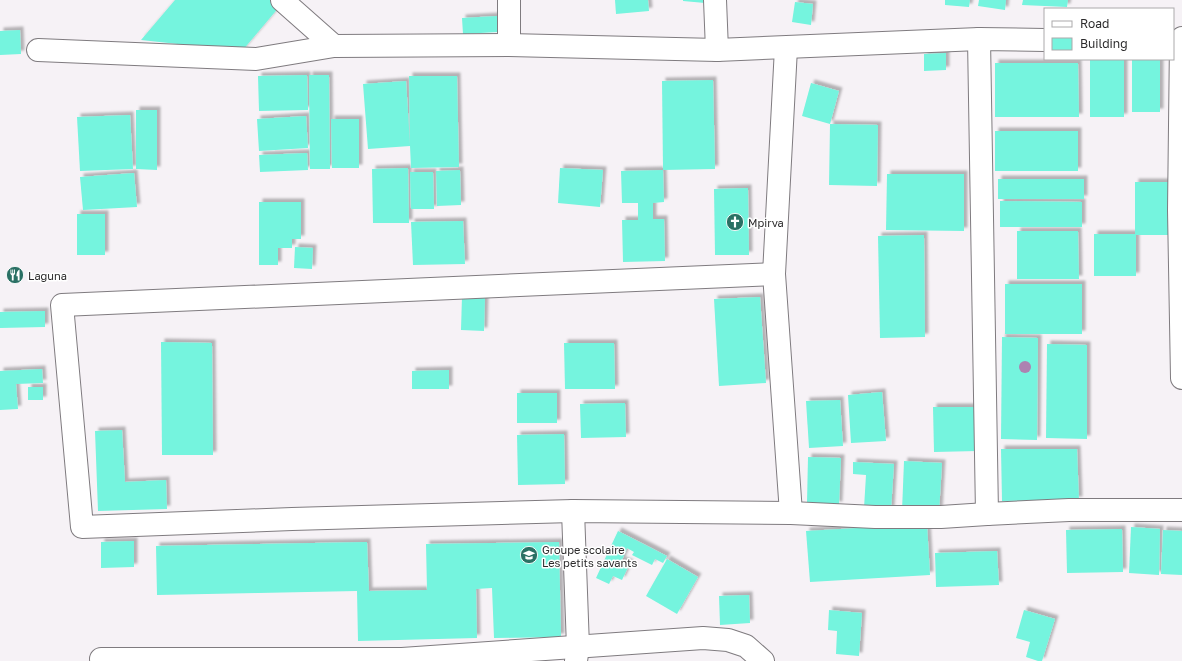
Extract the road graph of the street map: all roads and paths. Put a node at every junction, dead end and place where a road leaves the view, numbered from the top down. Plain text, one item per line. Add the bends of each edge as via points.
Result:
1 (282, 0) edge
2 (508, 0) edge
3 (715, 0) edge
4 (979, 39) junction
5 (1044, 40) edge
6 (1179, 40) edge
7 (509, 45) junction
8 (334, 46) junction
9 (786, 48) junction
10 (38, 50) dead end
11 (717, 50) junction
12 (774, 274) junction
13 (1182, 378) edge
14 (1182, 510) edge
15 (573, 512) junction
16 (791, 513) junction
17 (987, 514) junction
18 (577, 654) edge
19 (101, 659) dead end
20 (397, 660) edge
21 (764, 661) edge

1 - 8 street
2 - 7 street
3 - 11 street
4 - 5 street
4 - 9 street
4 - 17 street
6 - 13 street
7 - 8 street
7 - 11 street
8 - 10 street via 256,59
9 - 11 street
9 - 12 street
12 - 15 street via 62,305 82,527
12 - 16 street
14 - 17 street via 1069,510
15 - 16 street
15 - 18 street
16 - 17 street via 897,517
18 - 20 street
18 - 21 street via 703,638 728,640 746,646
19 - 20 street

